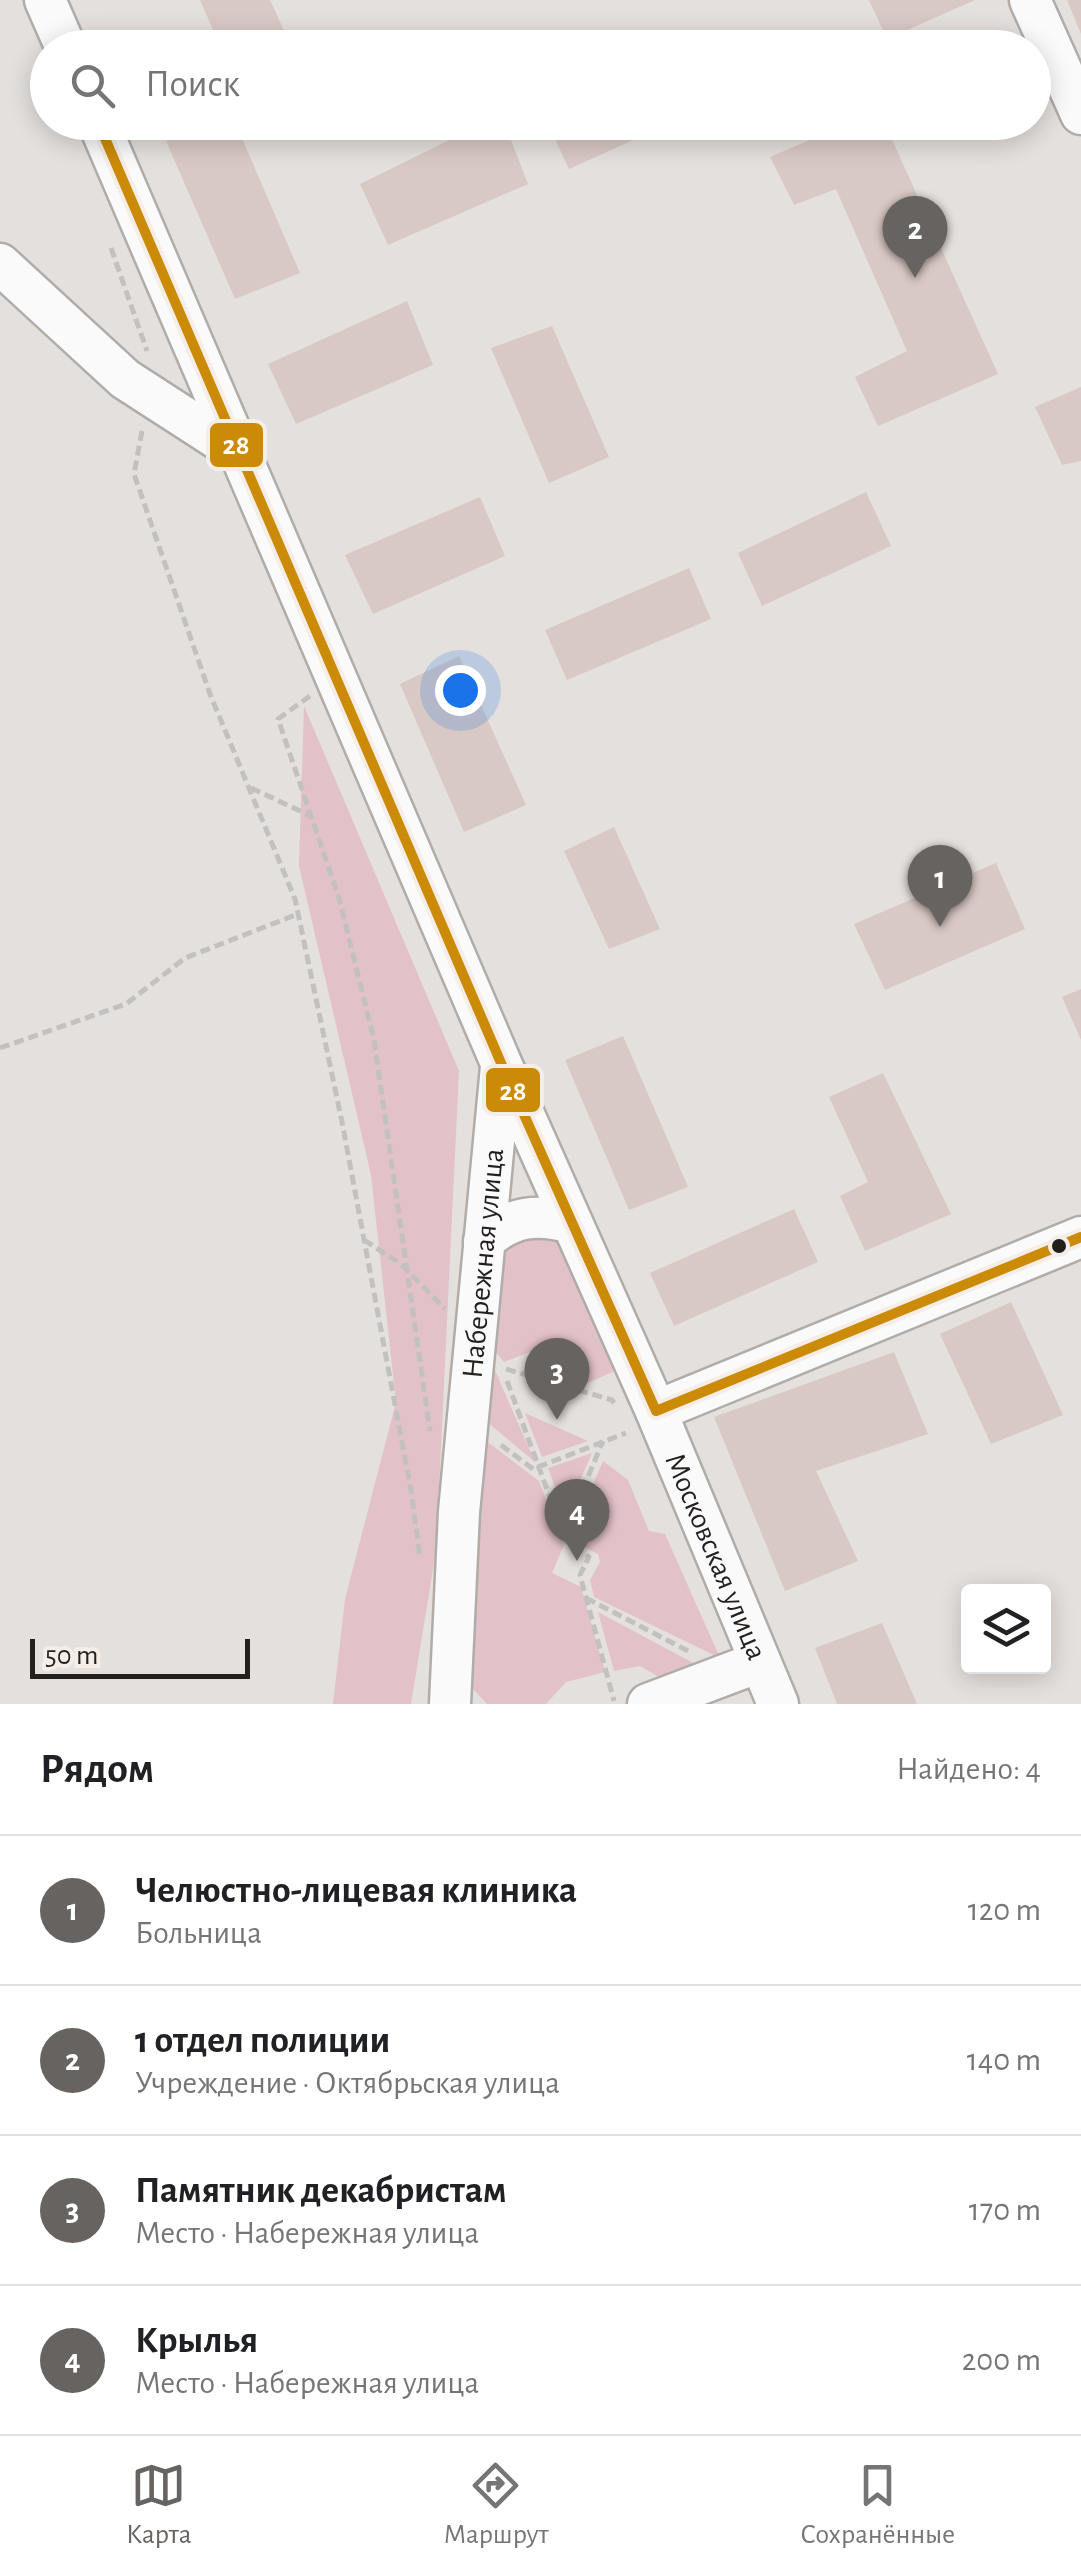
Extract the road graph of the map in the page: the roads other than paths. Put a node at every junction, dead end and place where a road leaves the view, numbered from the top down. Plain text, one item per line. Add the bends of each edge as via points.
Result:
1 (45, 0) edge
2 (1030, 0) edge
3 (58, 30) edge
4 (1043, 30) edge
5 (1051, 47) edge
6 (1081, 114) edge
7 (106, 140) edge
8 (0, 264) edge
9 (241, 454) junction
10 (502, 1063) junction
11 (572, 1223) junction
12 (1081, 1237) edge
13 (484, 1241) junction
14 (656, 1411) junction
15 (744, 1667) junction
16 (450, 1704) edge
17 (648, 1704) edge
18 (778, 1704) edge

1 - 3 street
2 - 4 street
5 - 6 street
7 - 9 street, Набережная улица
8 - 9 street via 125,379
9 - 10 street, Набережная улица
10 - 11 street, Московская улица
10 - 13 street, Набережная улица
11 - 13 street via 519,1218
11 - 14 street, Московская улица
12 - 14 street
13 - 16 street, Набережная улица via 459,1512
14 - 15 street, Московская улица
15 - 17 street
15 - 18 street, Московская улица

